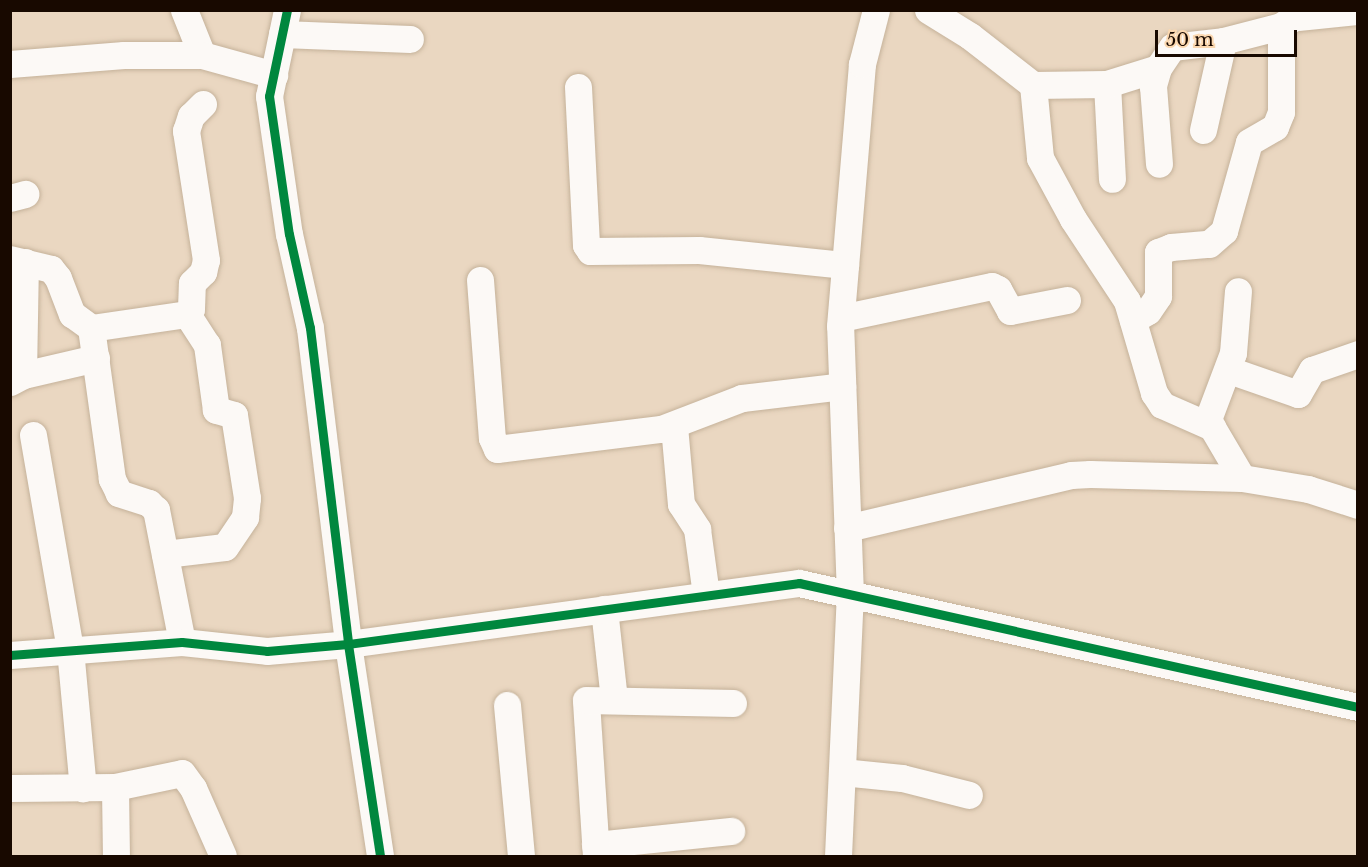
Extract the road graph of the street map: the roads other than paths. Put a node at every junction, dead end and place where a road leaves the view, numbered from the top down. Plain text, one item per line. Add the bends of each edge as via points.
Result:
1 (184, 10) edge
2 (876, 10) edge
3 (928, 10) edge
4 (1358, 11) edge
5 (1295, 18) edge
6 (284, 22) edge
7 (410, 39) dead end
8 (1223, 40) junction
9 (202, 55) junction
10 (10, 64) edge
11 (1158, 68) junction
12 (1107, 84) junction
13 (272, 85) junction
14 (1033, 85) junction
15 (578, 87) dead end
16 (203, 104) dead end
17 (1203, 130) dead end
18 (1159, 164) dead end
19 (1112, 179) dead end
20 (18, 261) edge
21 (845, 265) junction
22 (480, 280) dead end
23 (1238, 291) dead end
24 (1067, 300) dead end
25 (188, 314) junction
26 (841, 318) junction
27 (1133, 320) junction
28 (92, 328) junction
29 (1358, 354) edge
30 (96, 358) junction
31 (1229, 370) junction
32 (17, 379) edge
33 (842, 386) junction
34 (1207, 422) junction
35 (674, 426) junction
36 (33, 435) dead end
37 (1242, 478) junction
38 (1358, 506) edge
39 (847, 528) junction
40 (165, 554) junction
41 (850, 595) junction
42 (706, 596) junction
43 (604, 609) junction
44 (182, 642) junction
45 (348, 644) junction
46 (69, 649) junction
47 (10, 655) edge
48 (614, 699) junction
49 (733, 703) dead end
50 (507, 705) dead end
51 (1358, 707) edge
52 (842, 772) junction
53 (115, 787) junction
54 (10, 788) edge
55 (83, 788) junction
56 (969, 795) dead end
57 (731, 831) dead end
58 (596, 851) edge
59 (116, 856) edge
60 (223, 856) edge
61 (380, 856) edge
62 (521, 856) edge
63 (838, 856) edge

1 - 9 street
2 - 21 street via 862,64
3 - 14 street via 970,36
4 - 5 street
5 - 8 street
5 - 27 street via 1281,112 1275,127 1249,142 1224,231 1209,244 1158,252 1158,296 1148,311
6 - 7 street
6 - 13 street
8 - 11 street via 1172,47
8 - 17 street
9 - 10 street via 124,55
9 - 13 street
11 - 12 street
11 - 18 street via 1153,86
12 - 14 street
12 - 19 street
13 - 45 street via 289,234 316,372
14 - 27 street via 1040,158 1097,258 1122,290
15 - 21 street via 586,245 590,251 699,250
16 - 25 street via 191,116 186,131 207,260 203,272 192,283
20 - 28 street via 55,272 72,314
20 - 32 street
21 - 26 street
22 - 35 street via 492,438 497,449
23 - 31 street
24 - 26 street via 1010,311 998,289 992,286
25 - 28 street
25 - 40 street via 207,345 216,410 234,415 247,498 245,517 225,547
26 - 33 street
27 - 34 street via 1159,401
28 - 30 street
29 - 31 street via 1312,370 1298,394
30 - 32 street
30 - 40 street via 112,479 119,493 149,503 156,510
31 - 34 street
33 - 35 street via 742,398
33 - 39 street
34 - 37 street
35 - 42 street via 681,504 697,529
36 - 46 street
37 - 38 street via 1308,489
37 - 39 street via 1188,474 1071,475
39 - 41 street
40 - 44 street
41 - 42 street via 800,583
41 - 51 street via 898,602
41 - 52 street
42 - 43 street
43 - 45 street
43 - 48 street
44 - 45 street via 267,651
44 - 46 street
45 - 61 street
46 - 47 street
46 - 55 street
48 - 49 street
48 - 58 street via 586,700 584,708
50 - 62 street
52 - 56 street via 902,778
52 - 63 street
53 - 55 street
53 - 59 street
53 - 60 street via 182,773 193,788
54 - 55 street
57 - 58 street

